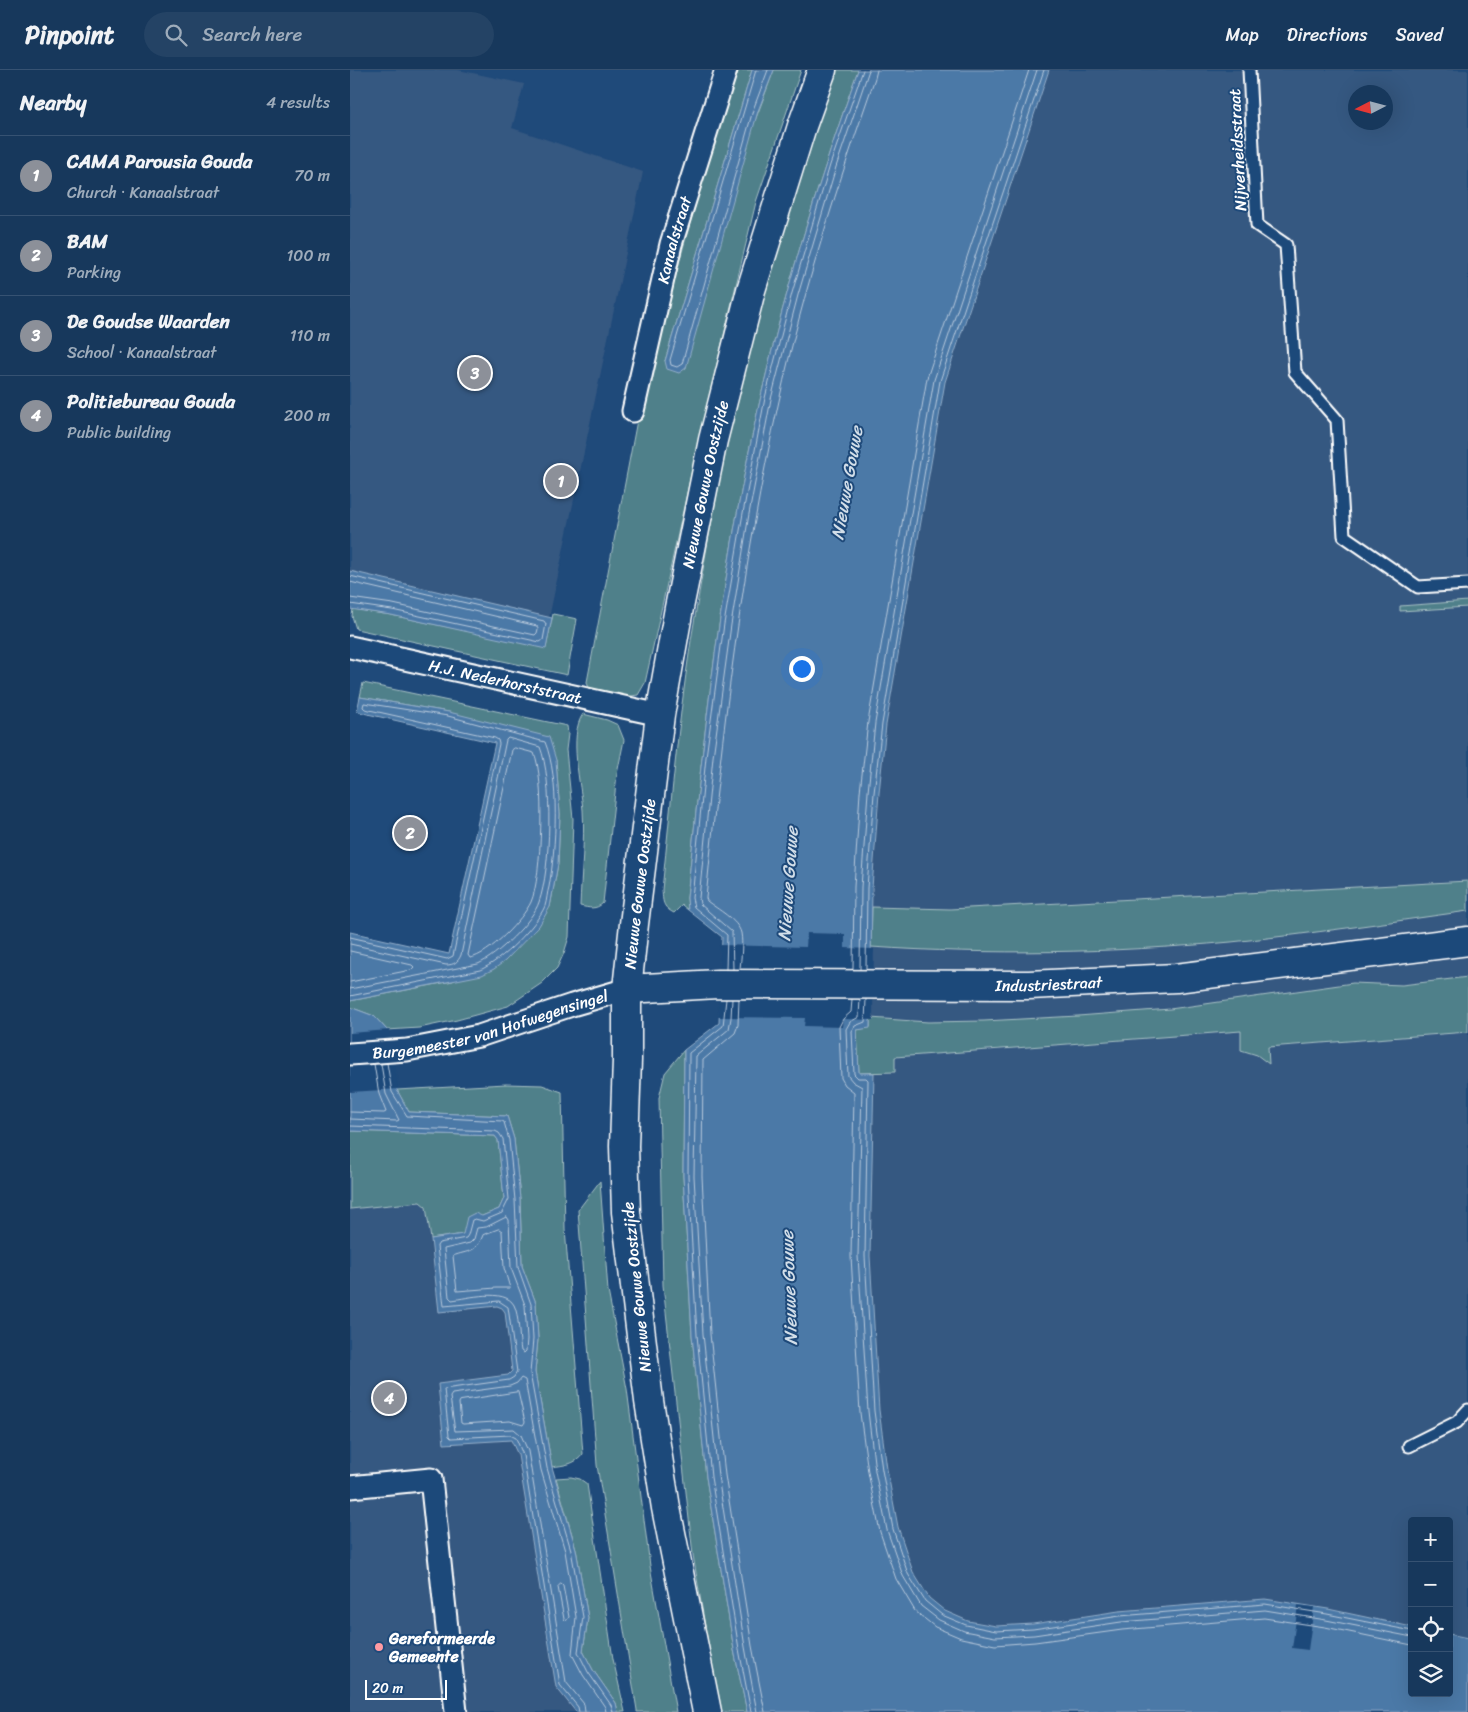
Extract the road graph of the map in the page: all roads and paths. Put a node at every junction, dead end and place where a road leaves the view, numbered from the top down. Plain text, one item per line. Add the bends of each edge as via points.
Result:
1 (822, 70) edge
2 (1249, 70) edge
3 (718, 74) edge
4 (633, 411) dead end
5 (1468, 584) edge
6 (350, 646) edge
7 (660, 715) junction
8 (1468, 941) edge
9 (628, 989) junction
10 (350, 1054) edge
11 (1468, 1410) edge
12 (1409, 1446) dead end
13 (350, 1487) edge
14 (456, 1712) edge
15 (707, 1712) edge

1 - 7 main road, Nieuwe Gouwe Oostzijde via 751,290 713,440 678,608
2 - 5 lane, Nijverheidsstraat via 1257,225 1286,245 1295,372 1337,420 1344,536 1418,587
3 - 4 street, Kanaalstraat via 671,244
6 - 7 street, H.J. Nederhorststraat
7 - 9 main road, Nieuwe Gouwe Oostzijde
8 - 9 main road, Industriestraat via 1176,978 1030,985 718,984
9 - 10 street, Burgemeester van Hofwegensingel via 479,1036 407,1050
9 - 15 main road, Nieuwe Gouwe Oostzijde via 624,1146 626,1212 666,1508
11 - 12 lane via 1457,1422
13 - 14 street via 431,1479

